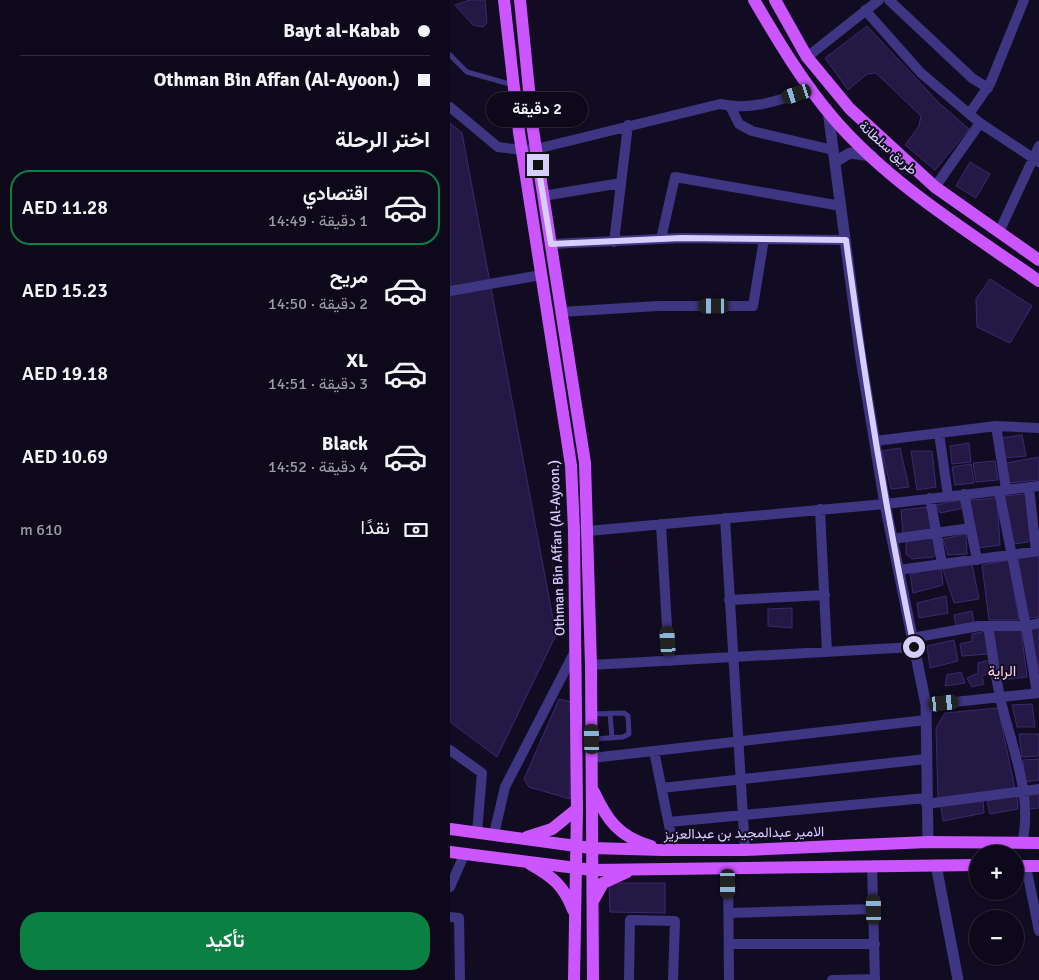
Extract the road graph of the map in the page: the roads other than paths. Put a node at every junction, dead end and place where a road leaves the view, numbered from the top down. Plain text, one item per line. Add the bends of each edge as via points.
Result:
1 (504, 0) edge
2 (520, 0) edge
3 (754, 0) edge
4 (775, 0) edge
5 (879, 0) edge
6 (889, 0) edge
7 (1024, 0) edge
8 (865, 10) junction
9 (450, 55) edge
10 (807, 57) junction
11 (514, 85) junction
12 (988, 88) junction
13 (812, 90) junction
14 (730, 106) junction
15 (450, 107) edge
16 (828, 111) junction
17 (969, 114) junction
18 (980, 123) junction
19 (628, 126) junction
20 (1039, 146) edge
21 (536, 149) junction
22 (522, 150) junction
23 (834, 156) junction
24 (872, 156) junction
25 (1036, 161) edge
26 (621, 183) junction
27 (935, 187) junction
28 (543, 196) junction
29 (841, 206) junction
30 (1000, 232) junction
31 (661, 239) junction
32 (764, 239) junction
33 (846, 240) junction
34 (614, 242) junction
35 (551, 244) junction
36 (1039, 260) edge
37 (542, 275) junction
38 (1039, 281) edge
39 (450, 291) edge
40 (561, 312) junction
41 (996, 426) junction
42 (1039, 428) edge
43 (939, 433) junction
44 (875, 441) junction
45 (1034, 486) edge
46 (1003, 490) junction
47 (964, 494) junction
48 (948, 496) junction
49 (930, 498) junction
50 (885, 504) junction
51 (820, 509) junction
52 (725, 518) junction
53 (661, 524) junction
54 (971, 528) junction
55 (588, 531) junction
56 (936, 533) junction
57 (892, 539) junction
58 (1038, 551) edge
59 (1012, 556) junction
60 (977, 560) junction
61 (942, 564) junction
62 (898, 570) junction
63 (825, 595) junction
64 (729, 600) junction
65 (1039, 623) edge
66 (988, 626) junction
67 (1026, 626) junction
68 (913, 643) junction
69 (575, 650) junction
70 (828, 652) junction
71 (732, 658) junction
72 (670, 661) junction
73 (592, 666) junction
74 (1038, 693) edge
75 (1000, 697) junction
76 (926, 705) junction
77 (610, 713) junction
78 (592, 714) junction
79 (926, 720) junction
80 (612, 738) junction
81 (592, 739) junction
82 (738, 742) junction
83 (450, 750) edge
84 (654, 751) junction
85 (592, 758) junction
86 (926, 759) junction
87 (740, 780) junction
88 (662, 788) junction
89 (593, 789) junction
90 (1039, 789) edge
91 (1023, 791) junction
92 (926, 801) junction
93 (577, 809) junction
94 (742, 814) junction
95 (669, 822) junction
96 (450, 829) edge
97 (477, 832) junction
98 (494, 834) junction
99 (524, 838) junction
100 (928, 842) junction
101 (1022, 843) junction
102 (1039, 843) edge
103 (576, 846) junction
104 (848, 846) junction
105 (591, 848) junction
106 (668, 850) junction
107 (744, 850) junction
108 (450, 852) edge
109 (465, 854) junction
110 (524, 861) junction
111 (936, 865) junction
112 (849, 866) junction
113 (872, 866) junction
114 (969, 866) edge
115 (1027, 866) edge
116 (576, 868) junction
117 (728, 869) junction
118 (592, 870) junction
119 (631, 870) junction
120 (450, 887) edge
121 (591, 903) junction
122 (1037, 908) edge
123 (874, 909) junction
124 (729, 913) junction
125 (450, 917) edge
126 (576, 917) junction
127 (1039, 931) edge
128 (729, 944) junction
129 (875, 944) junction
130 (875, 979) edge
131 (460, 980) edge
132 (574, 980) edge
133 (593, 980) edge
134 (629, 980) edge
135 (673, 980) edge
136 (729, 980) edge
137 (832, 980) edge
138 (958, 980) edge

1 - 11 main road, Othman Bin Affan (Al-Ayoon.)
2 - 21 main road
3 - 13 main road, طريق سلطانة
4 - 10 main road, طريق سلطانة
5 - 8 street
6 - 12 street via 972,78
7 - 12 street
8 - 10 street
8 - 17 street via 921,73
9 - 11 lane via 467,72
10 - 27 main road, طريق سلطانة via 850,109
11 - 22 main road, Othman Bin Affan (Al-Ayoon.)
12 - 17 street
13 - 14 street via 768,104 741,108
13 - 16 main road, طريق سلطانة
14 - 19 street via 720,104
14 - 23 street via 739,124 745,128
15 - 22 street via 498,147
16 - 23 street
16 - 24 main road, طريق سلطانة
17 - 18 street
18 - 25 street
18 - 27 street
19 - 21 street
19 - 26 street
20 - 25 street
21 - 22 street
21 - 28 main road
22 - 37 main road, Othman Bin Affan (Al-Ayoon.)
23 - 24 street via 850,153
23 - 29 street
24 - 38 main road, طريق سلطانة via 934,208
25 - 30 street
26 - 28 street
26 - 34 street
27 - 30 main road, طريق سلطانة
28 - 35 main road
29 - 31 street via 675,177
29 - 33 street
30 - 36 main road, طريق سلطانة
31 - 32 street
31 - 34 street
32 - 33 street
32 - 40 street via 753,306 657,306
33 - 44 street
34 - 35 street
35 - 40 main road
37 - 39 street
37 - 69 main road, Othman Bin Affan (Al-Ayoon.) via 571,465
40 - 55 main road via 585,463
41 - 42 street
41 - 43 street
41 - 46 street
43 - 44 street
43 - 48 street
44 - 50 street
45 - 46 street
45 - 58 street
46 - 47 street
46 - 59 street
47 - 48 street
47 - 54 street
48 - 49 street
49 - 50 street
49 - 56 street
50 - 51 street
50 - 57 street
51 - 52 street
51 - 63 street
52 - 53 street
52 - 64 street
53 - 55 street
53 - 72 street
54 - 56 street
54 - 60 street
55 - 73 main road
56 - 57 street
56 - 61 street
57 - 62 street
58 - 59 street
59 - 60 street
59 - 67 street
60 - 61 street
61 - 62 street
62 - 68 street
63 - 64 street
63 - 70 street
64 - 71 street
65 - 67 street
66 - 67 street
66 - 68 street
66 - 75 street
67 - 74 street
68 - 70 street
68 - 76 street
69 - 93 main road, Othman Bin Affan (Al-Ayoon.)
69 - 98 street via 505,787
70 - 71 street
71 - 72 street
71 - 82 street
72 - 73 street
73 - 78 main road
74 - 75 street
75 - 76 street
75 - 91 street
76 - 79 street
77 - 78 lane
77 - 80 lane
77 - 80 lane via 628,716 629,734
78 - 81 main road
79 - 82 street
79 - 86 street
80 - 81 lane
81 - 85 main road
82 - 84 street
82 - 87 street
83 - 97 street via 482,773
84 - 85 street
84 - 88 street
85 - 89 main road
86 - 87 street
86 - 92 street
87 - 88 street
87 - 94 street
88 - 95 street
89 - 105 main road
89 - 106 main road via 615,828 638,842
90 - 91 street
91 - 92 street
91 - 101 street via 1026,829
92 - 94 street
92 - 100 street
93 - 99 main road via 552,828
93 - 103 main road, Othman Bin Affan (Al-Ayoon.)
94 - 95 street
94 - 107 street
95 - 106 street
96 - 97 main road, الامير عبدالمجيد بن عبدالعزيز
97 - 98 main road, الامير عبدالمجيد بن عبدالعزيز
98 - 99 main road, الامير عبدالمجيد بن عبدالعزيز
99 - 103 main road, الامير عبدالمجيد بن عبدالعزيز
100 - 101 main road, الامير عبدالمجيد بن عبدالعزيز
100 - 104 main road, الامير عبدالمجيد بن عبدالعزيز
101 - 102 main road, الامير عبدالمجيد بن عبدالعزيز
103 - 105 main road, الامير عبدالمجيد بن عبدالعزيز
103 - 116 main road, Othman Bin Affan (Al-Ayoon.)
104 - 107 main road, الامير عبدالمجيد بن عبدالعزيز
104 - 112 main road
105 - 106 main road, الامير عبدالمجيد بن عبدالعزيز
105 - 118 main road
106 - 107 main road, الامير عبدالمجيد بن عبدالعزيز
108 - 109 main road
109 - 110 main road
109 - 120 street
110 - 116 main road
110 - 126 main road via 558,882
111 - 113 main road
111 - 114 main road
111 - 138 street
112 - 113 main road
112 - 117 main road
113 - 123 street
115 - 122 street
116 - 118 main road
116 - 126 main road, Othman Bin Affan (Al-Ayoon.)
117 - 119 main road
117 - 124 street
118 - 119 main road
118 - 121 main road
119 - 121 main road via 603,883
121 - 133 main road
122 - 127 street
123 - 124 street
123 - 129 street
124 - 128 street
125 - 131 street via 459,918
126 - 132 main road, Othman Bin Affan (Al-Ayoon.)
128 - 129 street
128 - 136 street
129 - 130 street
130 - 137 street
134 - 135 street via 630,920 675,921

